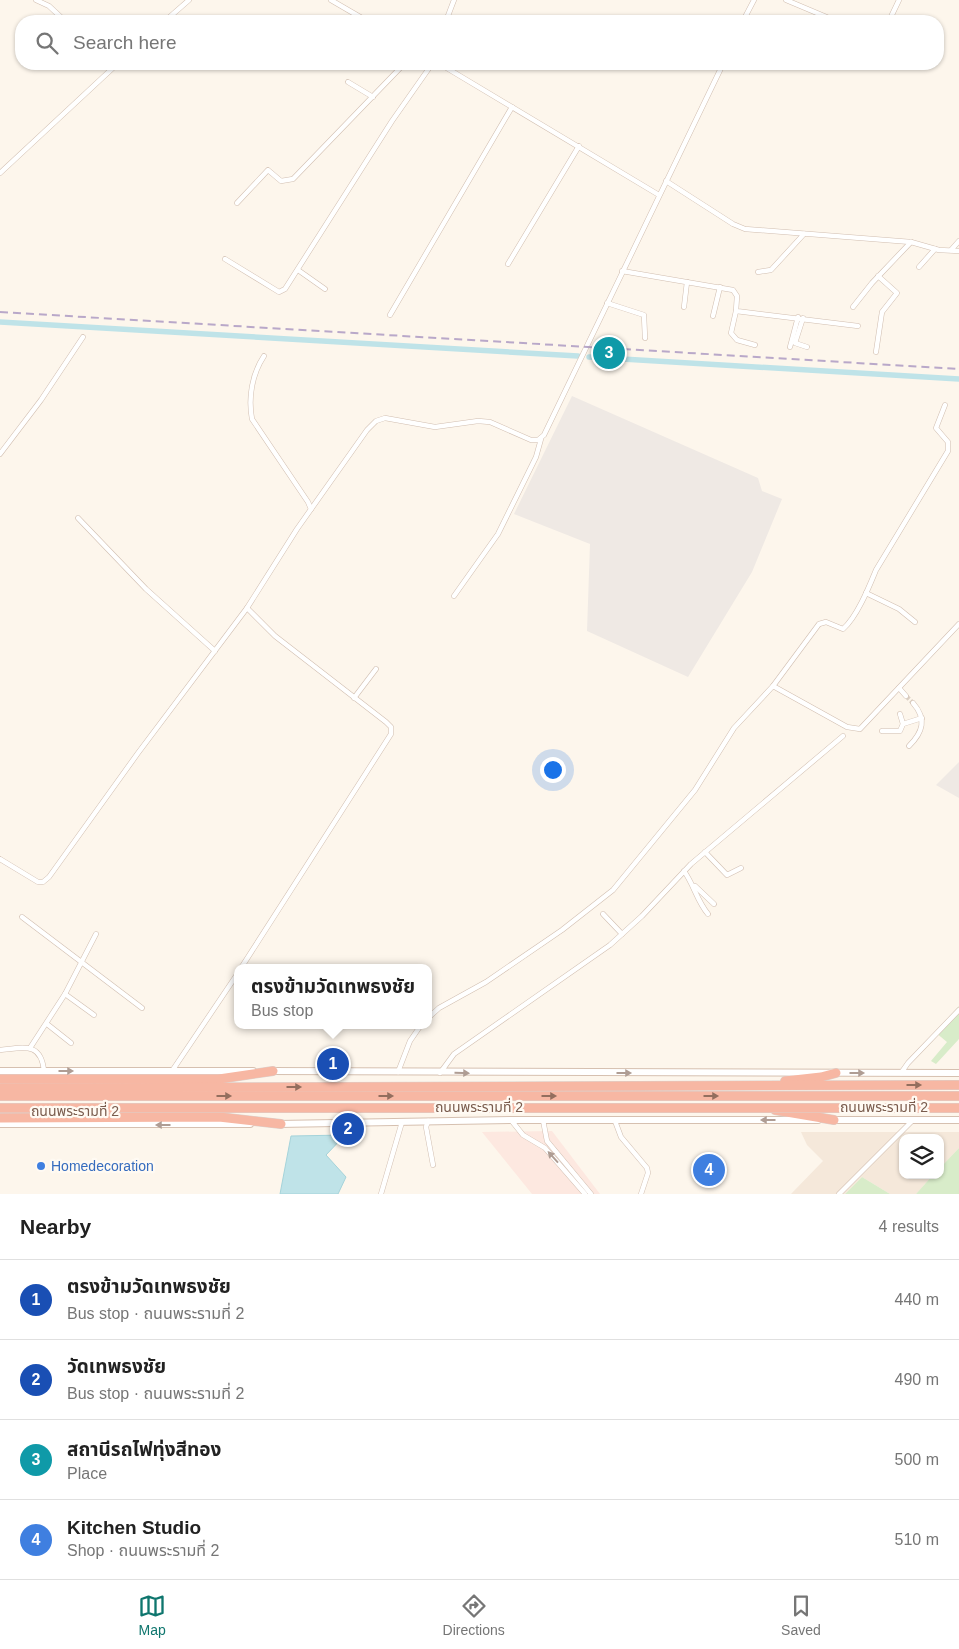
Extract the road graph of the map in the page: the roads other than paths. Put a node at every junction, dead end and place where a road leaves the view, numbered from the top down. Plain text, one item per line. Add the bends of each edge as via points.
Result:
1 (36, 0) edge
2 (189, 0) edge
3 (331, 0) edge
4 (454, 0) edge
5 (754, 0) edge
6 (786, 0) edge
7 (899, 0) edge
8 (59, 15) edge
9 (172, 15) edge
10 (357, 15) edge
11 (448, 15) edge
12 (746, 15) edge
13 (822, 15) edge
14 (892, 15) edge
15 (109, 70) edge
16 (398, 70) edge
17 (428, 70) edge
18 (450, 70) edge
19 (720, 70) edge
20 (348, 82) dead end
21 (374, 96) junction
22 (512, 106) junction
23 (579, 146) junction
24 (0, 173) edge
25 (666, 181) junction
26 (659, 196) junction
27 (237, 202) dead end
28 (804, 234) junction
29 (959, 241) edge
30 (911, 242) junction
31 (935, 249) junction
32 (951, 250) junction
33 (959, 251) edge
34 (225, 259) dead end
35 (508, 264) dead end
36 (919, 267) dead end
37 (298, 270) junction
38 (622, 272) junction
39 (758, 272) dead end
40 (878, 276) junction
41 (687, 282) junction
42 (720, 287) junction
43 (325, 289) dead end
44 (607, 303) junction
45 (684, 307) dead end
46 (853, 307) dead end
47 (736, 311) junction
48 (390, 315) dead end
49 (713, 316) dead end
50 (801, 317) junction
51 (858, 326) dead end
52 (83, 338) dead end
53 (645, 338) dead end
54 (756, 345) dead end
55 (790, 347) dead end
56 (806, 347) dead end
57 (876, 352) dead end
58 (264, 356) dead end
59 (945, 405) dead end
60 (541, 438) junction
61 (0, 454) edge
62 (311, 509) junction
63 (78, 518) dead end
64 (866, 593) junction
65 (454, 596) dead end
66 (247, 608) junction
67 (915, 622) dead end
68 (959, 624) edge
69 (215, 651) junction
70 (376, 669) dead end
71 (773, 686) junction
72 (900, 688) junction
73 (906, 696) tunnel mouth
74 (354, 698) junction
75 (913, 703) tunnel mouth
76 (900, 714) dead end
77 (922, 718) junction
78 (903, 724) junction
79 (882, 731) dead end
80 (843, 736) dead end
81 (909, 746) dead end
82 (705, 852) junction
83 (0, 859) edge
84 (741, 868) dead end
85 (684, 871) junction
86 (694, 886) junction
87 (714, 904) dead end
88 (603, 914) dead end
89 (708, 914) dead end
90 (22, 917) dead end
91 (96, 934) dead end
92 (622, 934) junction
93 (80, 961) junction
94 (244, 964) edge
95 (234, 979) edge
96 (65, 994) junction
97 (142, 1008) dead end
98 (959, 1010) edge
99 (432, 1014) edge
100 (94, 1015) dead end
101 (47, 1024) junction
102 (418, 1029) edge
103 (71, 1043) dead end
104 (30, 1048) junction
105 (0, 1050) edge
106 (172, 1070) junction
107 (0, 1071) edge
108 (44, 1071) junction
109 (273, 1071) junction
110 (398, 1072) junction
111 (440, 1072) junction
112 (836, 1073) junction
113 (901, 1073) junction
114 (959, 1073) edge
115 (0, 1079) edge
116 (219, 1079) junction
117 (959, 1085) edge
118 (760, 1086) junction
119 (272, 1087) junction
120 (0, 1088) edge
121 (0, 1096) edge
122 (959, 1096) edge
123 (272, 1106) junction
124 (0, 1107) edge
125 (959, 1107) edge
126 (759, 1108) junction
127 (219, 1117) junction
128 (0, 1118) edge
129 (511, 1120) junction
130 (543, 1120) junction
131 (615, 1120) junction
132 (834, 1120) junction
133 (913, 1120) junction
134 (959, 1120) edge
135 (428, 1121) junction
136 (402, 1122) junction
137 (0, 1124) edge
138 (281, 1124) junction
139 (433, 1165) dead end
140 (381, 1194) edge
141 (585, 1194) edge
142 (591, 1194) edge
143 (641, 1194) edge
144 (839, 1194) edge

1 - 8 street
2 - 9 street
3 - 10 street
4 - 11 street
5 - 12 street
6 - 13 street
7 - 14 street
15 - 24 street
16 - 21 street
17 - 37 street
18 - 22 street
19 - 25 street
20 - 21 street
21 - 27 street via 293,179 281,181 268,170
22 - 23 street
22 - 48 street
23 - 26 street
23 - 35 street
25 - 26 street
25 - 28 street via 739,228
26 - 38 street
28 - 30 street
28 - 39 street via 771,270
29 - 32 street
30 - 31 street
30 - 40 street
31 - 32 street
31 - 36 street
32 - 33 street
34 - 37 street via 279,292 285,289
37 - 43 street
38 - 41 street
38 - 44 street
40 - 46 street
40 - 57 street via 897,293 882,312
41 - 42 street
41 - 45 street
42 - 47 street via 736,292
42 - 49 street
44 - 53 street via 644,315
44 - 60 street
47 - 50 street
47 - 54 street via 731,334 737,340
50 - 51 street
50 - 55 street
50 - 56 street via 796,343
52 - 61 street
58 - 62 street via 256,368 249,406 252,419
59 - 64 street via 936,428 948,442 948,451 876,570
60 - 62 street via 530,440 490,422 435,427 380,419 367,430
60 - 65 street via 536,457 498,534
62 - 66 street
63 - 69 street via 146,589
64 - 67 street via 899,609
64 - 71 street via 843,629 826,622 819,624
66 - 69 street
66 - 74 street via 275,636
68 - 72 street
69 - 83 street via 46,880 38,882
70 - 74 street
71 - 72 street via 855,729 864,727
71 - 99 street via 734,728 696,790 613,890 562,930
72 - 73 street
74 - 94 street via 386,722 391,734
75 - 77 street
76 - 78 street
77 - 78 street
77 - 81 street via 922,731
78 - 79 street via 896,732
80 - 82 street
82 - 84 street via 727,875
82 - 85 street
85 - 86 street
85 - 92 street
86 - 87 street
86 - 89 street via 698,901
88 - 92 street
90 - 93 street
91 - 93 street
92 - 111 street via 454,1054
93 - 96 street
93 - 97 street
95 - 106 street
96 - 100 street
96 - 101 street
98 - 113 street
101 - 103 street
101 - 104 street
102 - 110 street
104 - 105 street
104 - 108 street via 41,1055
108 -> 106 main road
106 - 109 main road
107 - 108 main road
109 - 110 main road
109 - 116 highway
110 - 111 main road
111 -> 112 main road
112 -> 113 main road
112 - 118 highway
113 - 114 main road
115 - 116 highway
116 - 119 highway
118 -> 117 highway, ถนนพระรามที่ 2
119 -> 118 highway, ถนนพระรามที่ 2
119 - 120 highway, ถนนพระรามที่ 2
121 -> 122 highway
123 - 124 highway, ถนนพระรามที่ 2
123 - 126 highway, ถนนพระรามที่ 2
123 - 127 highway
124 - 125 highway, bridge
125 - 126 highway, ถนนพระรามที่ 2
126 - 132 highway
127 - 128 highway
127 - 138 highway
129 - 130 main road, ถนนพระรามที่ 2
129 - 135 main road, ถนนพระรามที่ 2
141 -> 129 street via 545,1148 523,1135
130 - 131 main road, ถนนพระรามที่ 2
130 - 142 street via 547,1140
132 -> 131 main road, ถนนพระรามที่ 2
131 - 143 street via 621,1137 647,1168
132 - 133 main road, ถนนพระรามที่ 2
133 - 134 main road, ถนนพระรามที่ 2
133 - 144 street
135 - 136 main road, ถนนพระรามที่ 2
135 - 139 street via 426,1127
136 - 138 main road, ถนนพระรามที่ 2
136 - 140 street
138 -> 137 main road, ถนนพระรามที่ 2

